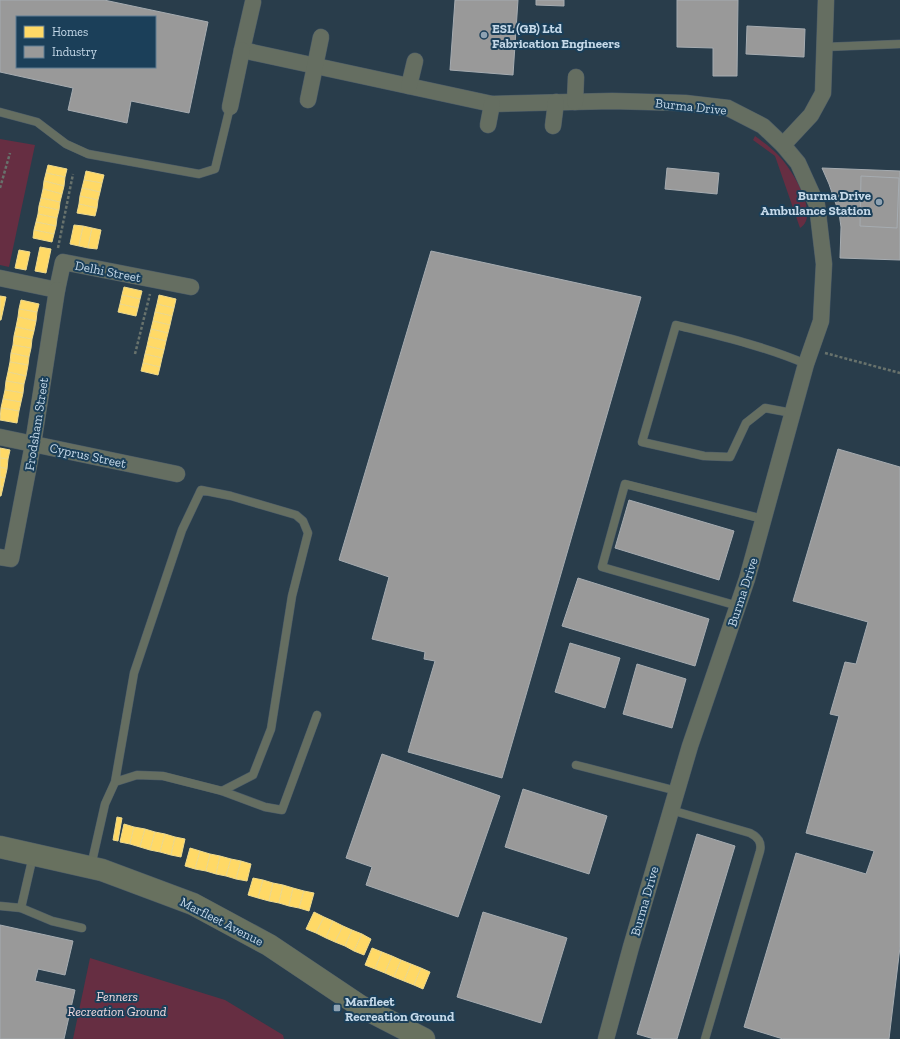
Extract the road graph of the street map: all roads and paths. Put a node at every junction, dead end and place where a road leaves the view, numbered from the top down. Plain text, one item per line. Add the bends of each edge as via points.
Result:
1 (826, 0) edge
2 (253, 2) dead end
3 (321, 37) dead end
4 (900, 44) edge
5 (825, 48) junction
6 (242, 50) junction
7 (415, 61) dead end
8 (315, 66) junction
9 (576, 77) dead end
10 (409, 86) junction
11 (308, 100) dead end
12 (556, 102) junction
13 (575, 102) junction
14 (492, 104) junction
15 (230, 107) joint
16 (0, 112) edge
17 (488, 125) dead end
18 (553, 126) dead end
19 (783, 146) junction
20 (10, 153) dead end
21 (73, 174) dead end
22 (0, 188) edge
23 (63, 262) junction
24 (0, 278) edge
25 (153, 279) junction
26 (191, 287) dead end
27 (57, 290) junction
28 (811, 349) junction
29 (135, 354) dead end
30 (806, 364) junction
31 (900, 373) edge
32 (792, 413) junction
33 (0, 437) edge
34 (33, 444) junction
35 (177, 474) dead end
36 (763, 519) junction
37 (6, 558) edge
38 (738, 606) junction
39 (317, 715) dead end
40 (576, 765) dead end
41 (115, 782) junction
42 (222, 791) junction
43 (677, 791) junction
44 (671, 810) junction
45 (0, 847) edge
46 (33, 853) junction
47 (91, 867) junction
48 (0, 906) edge
49 (21, 908) junction
50 (82, 928) dead end
51 (706, 1035) edge
52 (424, 1039) edge
53 (606, 1039) edge
54 (712, 1039) edge

1 - 5 street
2 - 6 street
3 - 8 street
4 - 5 lane
5 - 19 street via 823,93 811,115
6 - 8 street, Burma Drive
6 - 15 street
7 - 10 street
8 - 10 street, Burma Drive
8 - 11 street
9 - 13 street
10 - 14 street, Burma Drive
12 - 13 street, Burma Drive
12 - 14 street, Burma Drive
12 - 18 street
13 - 19 street, Burma Drive via 612,100 685,103 728,108 763,126
14 - 17 street
15 - 16 lane via 215,169 199,174 88,154 66,144 37,122
19 - 28 street, Burma Drive via 798,163 817,205 823,271 821,321
20 - 22 path
21 - 23 path via 58,248
23 - 25 street, Delhi Street
23 - 27 street, Delhi Street
24 - 27 street
25 - 26 street, Delhi Street
25 - 29 path
27 - 34 street, Frodsham Street
28 - 30 street, Burma Drive
28 - 31 path
30 - 32 street, Burma Drive
30 - 32 lane via 739,340 676,325 642,442 704,456 730,457 746,423 765,408
32 - 36 street, Burma Drive
33 - 34 street, Cyprus Street
34 - 35 street, Cyprus Street
34 - 37 street, Frodsham Street
36 - 38 street, Burma Drive
36 - 38 lane via 625,484 602,567
38 - 43 street, Burma Drive
39 - 42 lane via 282,810 265,807
40 - 43 lane
41 - 42 lane via 137,775 163,776
41 - 42 lane via 134,673 182,530 201,490 296,515 303,521 308,533 292,596 278,690 265,746 253,775
41 - 47 lane via 105,804
43 - 44 street, Burma Drive
44 - 51 lane via 750,833 761,844
44 - 53 street, Burma Drive
45 - 46 street, Marfleet Avenue
46 - 47 street, Marfleet Avenue
46 - 49 lane
47 - 52 street, Marfleet Avenue via 193,904 269,945 360,1006
48 - 49 lane
49 - 50 lane via 52,921
51 - 54 lane

